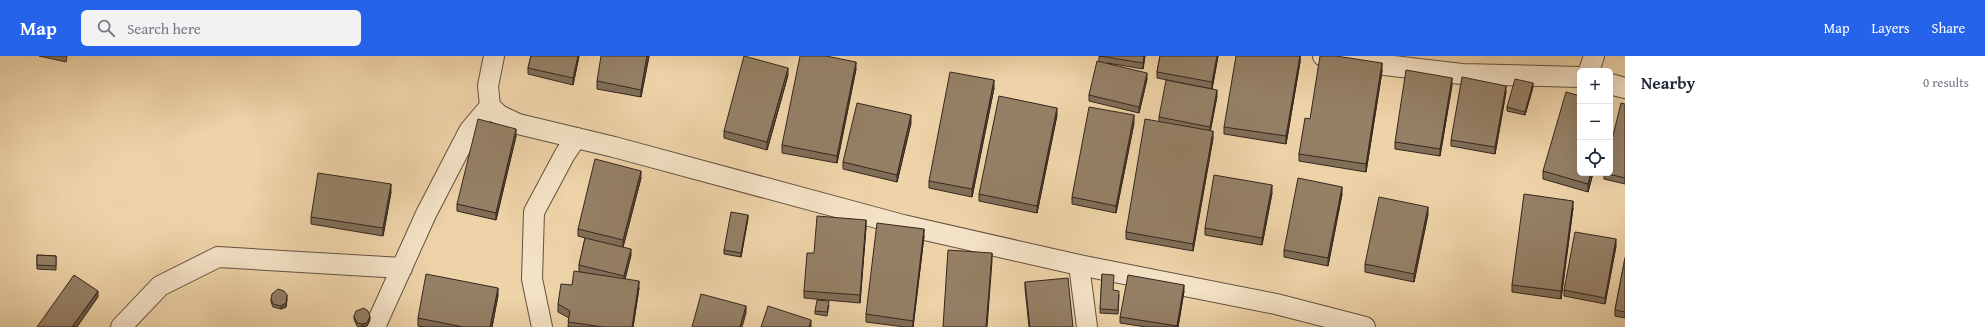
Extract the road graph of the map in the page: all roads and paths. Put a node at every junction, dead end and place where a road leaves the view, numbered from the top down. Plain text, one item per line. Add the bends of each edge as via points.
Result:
1 (494, 56) edge
2 (1323, 56) edge
3 (1594, 56) edge
4 (1590, 68) edge
5 (1577, 77) edge
6 (1613, 85) edge
7 (1625, 88) edge
8 (490, 106) junction
9 (576, 138) junction
10 (1079, 265) junction
11 (402, 268) junction
12 (121, 327) edge
13 (376, 327) edge
14 (542, 327) edge
15 (1087, 327) edge
16 (1365, 327) edge

1 - 8 street via 488,86
2 - 5 street via 1462,74
3 - 4 street
6 - 7 street
8 - 9 street via 499,115 518,124
8 - 11 street via 469,131 426,214
9 - 10 street via 903,225
9 - 14 street via 534,212 532,279
10 - 15 street
10 - 16 street via 1276,304
11 - 12 street via 218,257 160,286
11 - 13 street

